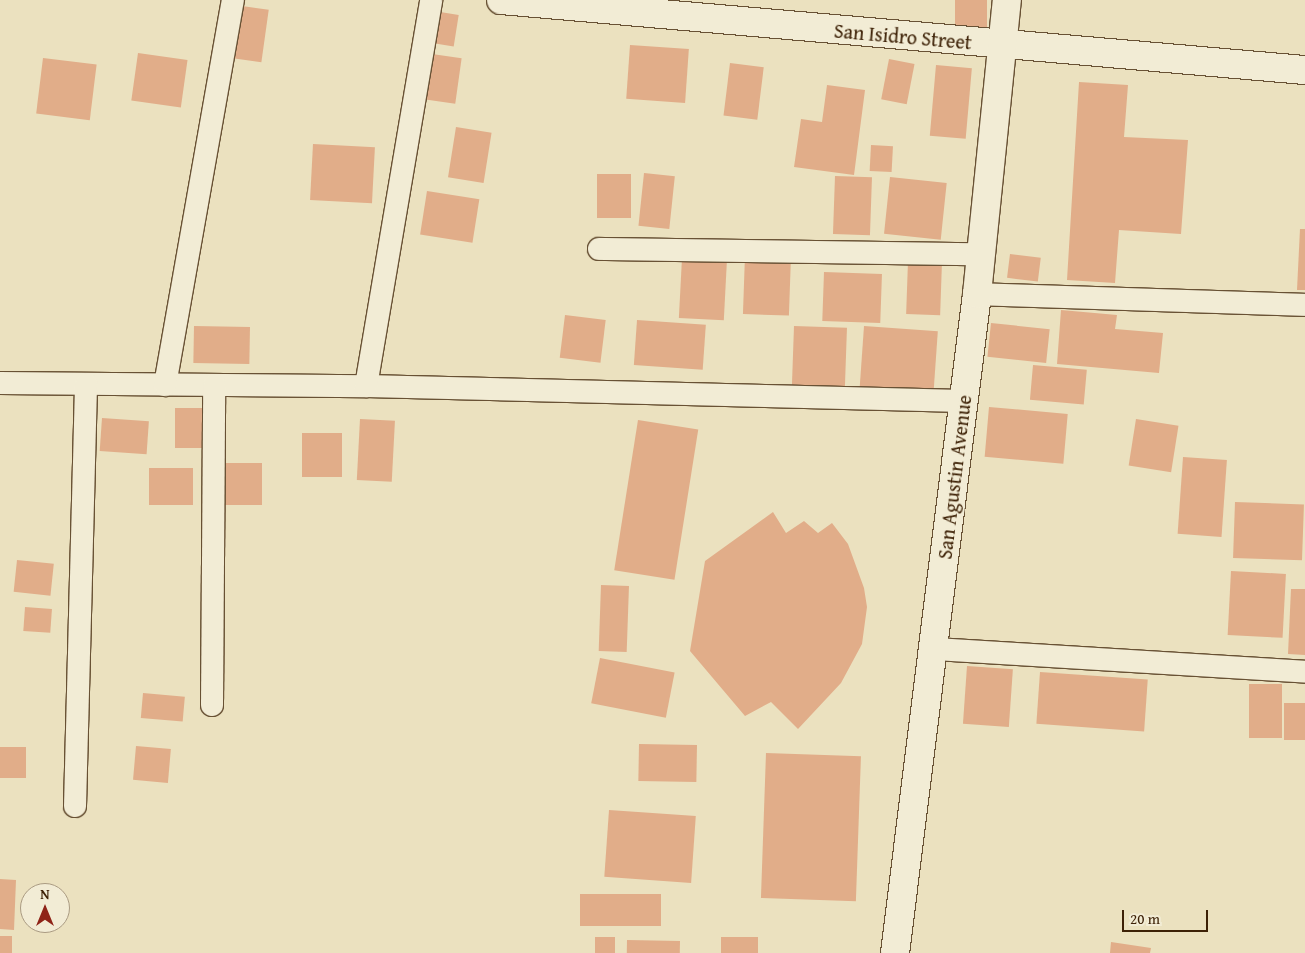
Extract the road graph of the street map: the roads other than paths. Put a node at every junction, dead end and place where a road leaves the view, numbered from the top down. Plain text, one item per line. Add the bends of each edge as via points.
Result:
1 (233, 0) edge
2 (430, 0) edge
3 (501, 0) edge
4 (1007, 0) edge
5 (1002, 45) junction
6 (1305, 70) edge
7 (599, 249) dead end
8 (980, 254) junction
9 (977, 294) junction
10 (1305, 305) edge
11 (0, 383) edge
12 (86, 384) junction
13 (165, 385) junction
14 (214, 385) junction
15 (366, 386) junction
16 (963, 401) junction
17 (934, 649) junction
18 (1305, 672) edge
19 (212, 705) dead end
20 (75, 806) dead end
21 (895, 953) edge

1 - 13 street
2 - 15 street
3 - 5 street, San Isidro Street
4 - 5 street, San Agustin Avenue
5 - 6 street, San Isidro Street
5 - 8 street, San Agustin Avenue
7 - 8 street
8 - 9 street, San Agustin Avenue
9 - 10 street
9 - 16 street, San Agustin Avenue
11 - 12 street
12 - 13 street
12 - 20 street
13 - 14 street
14 - 15 street
14 - 19 street
15 - 16 street
16 - 17 street, San Agustin Avenue
17 - 18 street
17 - 21 street, San Agustin Avenue

